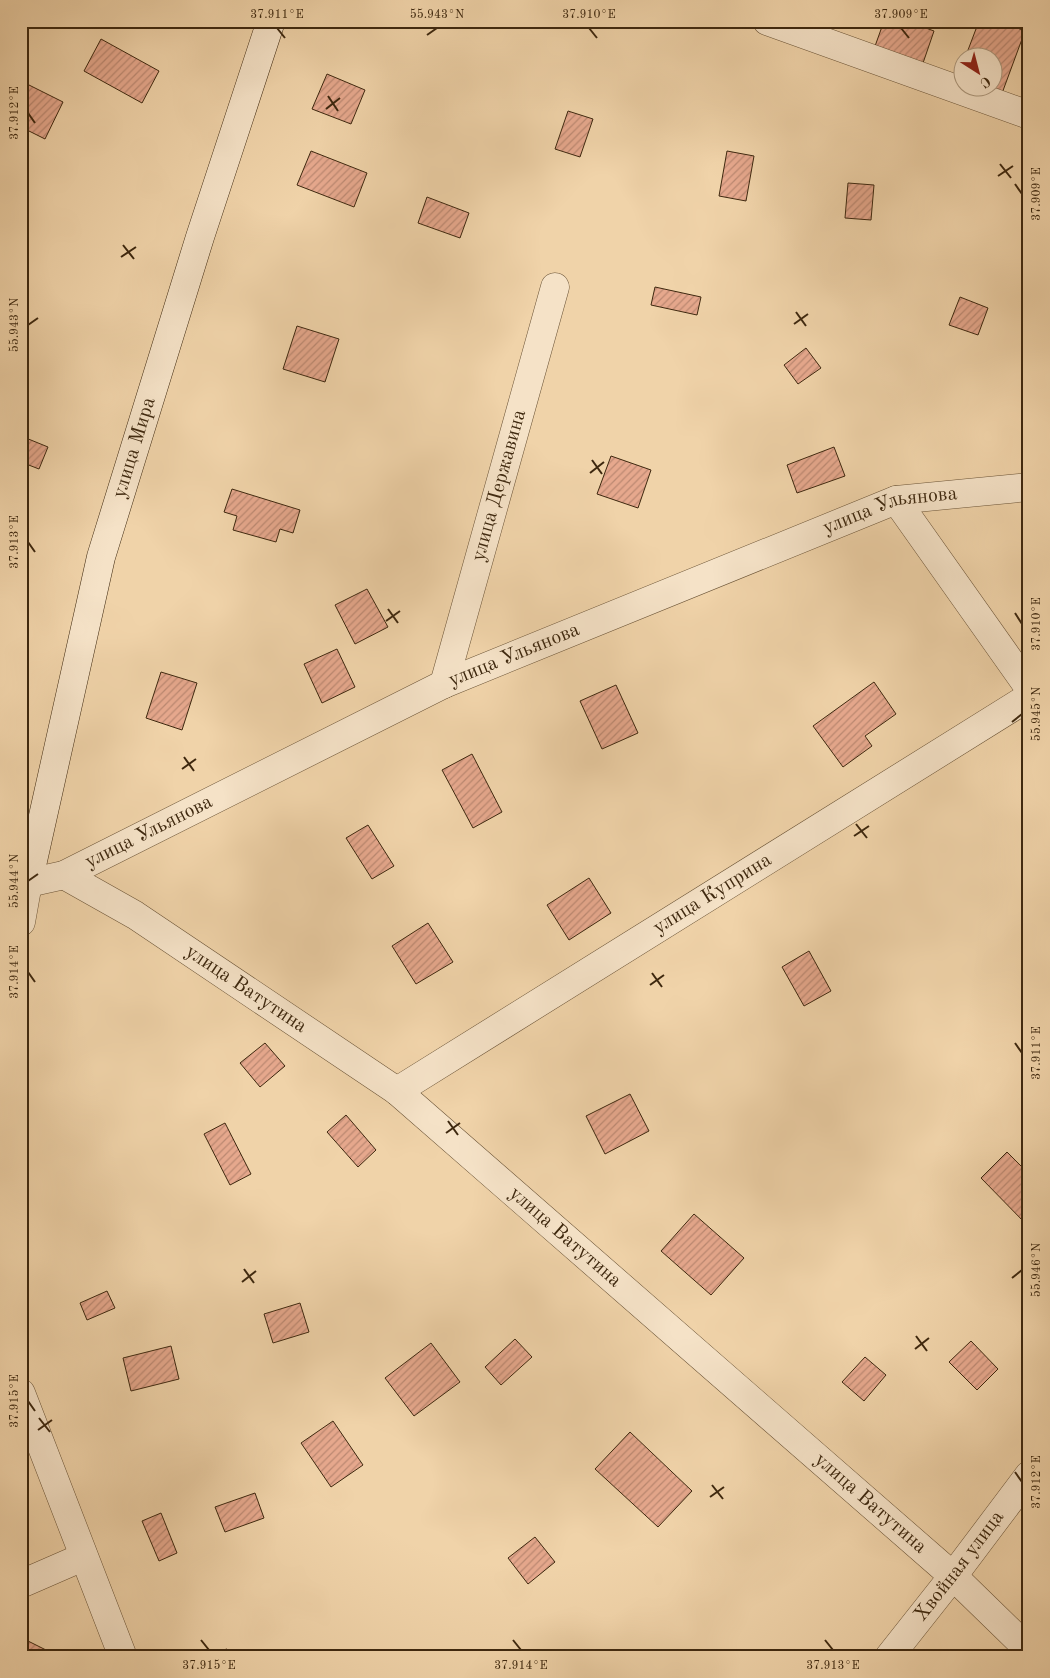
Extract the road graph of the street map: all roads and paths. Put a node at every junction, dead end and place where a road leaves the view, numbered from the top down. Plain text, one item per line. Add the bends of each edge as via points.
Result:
1 (271, 21) edge
2 (767, 21) edge
3 (1029, 115) edge
4 (555, 286) dead end
5 (1029, 487) edge
6 (896, 500) junction
7 (444, 684) junction
8 (1029, 688) edge
9 (1029, 697) edge
10 (64, 875) junction
11 (23, 883) edge
12 (21, 922) edge
13 (397, 1091) junction
14 (21, 1393) edge
15 (1029, 1475) edge
16 (83, 1557) junction
17 (953, 1576) junction
18 (21, 1584) edge
19 (1029, 1650) edge
20 (123, 1657) edge
21 (889, 1657) edge

1 - 11 street, улица Мира via 101,557
2 - 3 street
4 - 7 street, улица Державина
5 - 6 street, улица Ульянова
6 - 7 street, улица Ульянова
6 - 8 street
7 - 10 street, улица Ульянова
9 - 13 street, улица Куприна
10 - 11 street, улица Ульянова
10 - 13 street, улица Ватутина via 135,915
11 - 12 street, улица Мира
13 - 17 street, улица Ватутина
14 - 16 street
15 - 17 street, Хвойная улица
16 - 18 street
16 - 20 street
17 - 19 street, улица Ватутина
17 - 21 street, Хвойная улица

